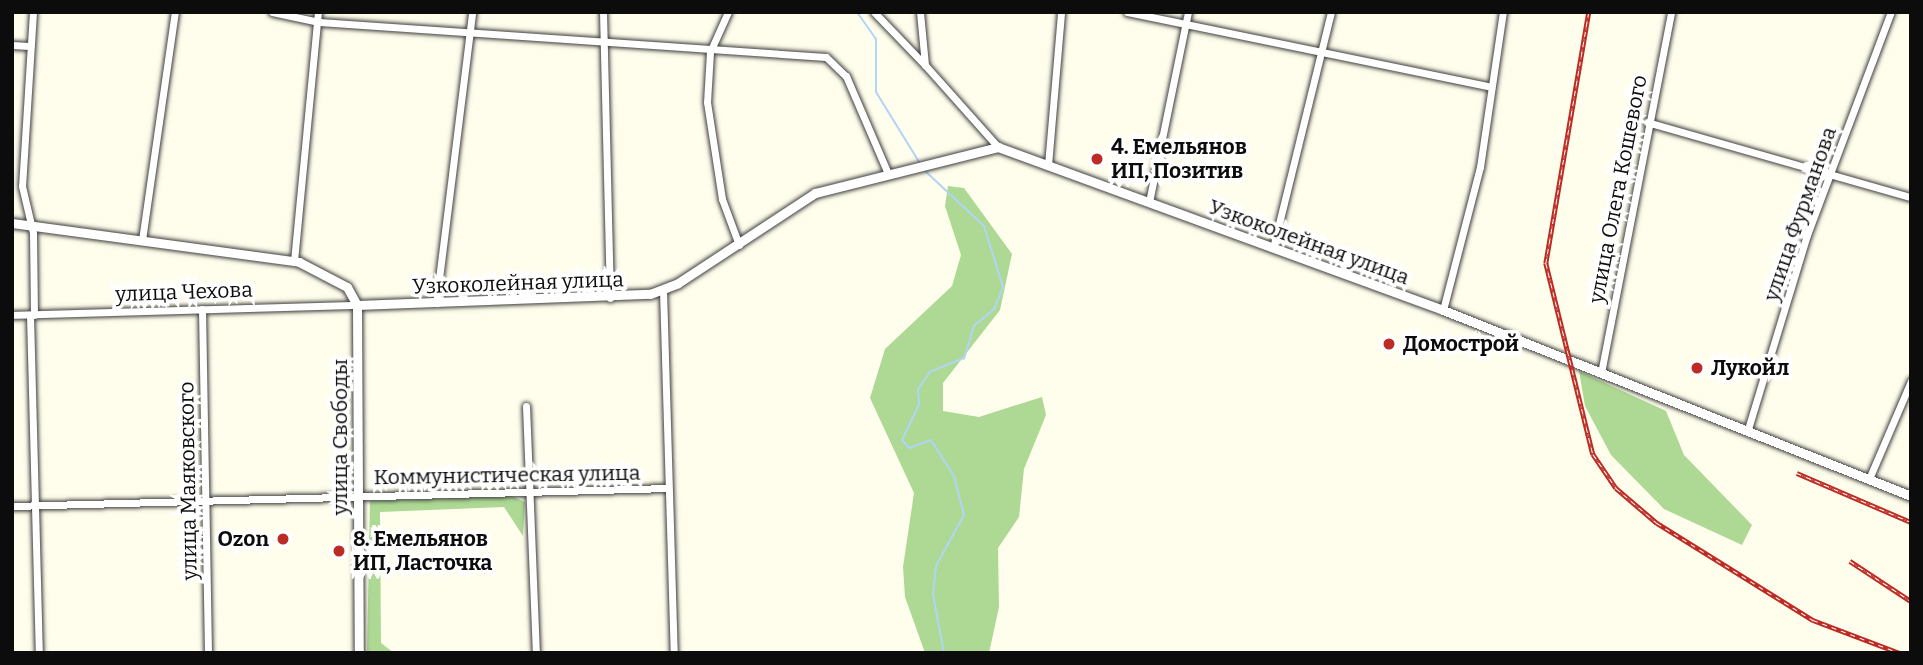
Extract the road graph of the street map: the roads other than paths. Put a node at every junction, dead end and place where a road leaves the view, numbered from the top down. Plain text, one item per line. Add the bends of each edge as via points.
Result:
1 (33, 12) edge
2 (175, 12) edge
3 (272, 12) edge
4 (318, 12) edge
5 (472, 12) edge
6 (603, 12) edge
7 (728, 12) edge
8 (874, 12) edge
9 (920, 12) edge
10 (1061, 12) edge
11 (1127, 12) edge
12 (1188, 12) edge
13 (1331, 12) edge
14 (1503, 12) edge
15 (1671, 12) edge
16 (1891, 12) edge
17 (319, 22) junction
18 (1186, 25) junction
19 (471, 32) junction
20 (603, 41) junction
21 (12, 44) edge
22 (29, 46) junction
23 (712, 46) junction
24 (1322, 51) junction
25 (925, 65) junction
26 (1487, 86) junction
27 (1647, 122) junction
28 (998, 147) junction
29 (1048, 164) junction
30 (887, 171) junction
31 (1830, 178) junction
32 (1911, 197) edge
33 (1149, 202) junction
34 (12, 223) edge
35 (29, 226) junction
36 (142, 240) junction
37 (739, 245) junction
38 (1273, 248) junction
39 (294, 261) junction
40 (663, 290) junction
41 (610, 299) junction
42 (436, 303) junction
43 (357, 305) junction
44 (202, 309) junction
45 (1443, 310) junction
46 (12, 315) edge
47 (32, 315) junction
48 (1601, 373) junction
49 (1911, 381) edge
50 (526, 406) dead end
51 (1748, 429) junction
52 (1869, 479) junction
53 (667, 488) junction
54 (529, 492) junction
55 (357, 496) junction
56 (1911, 496) edge
57 (206, 501) junction
58 (12, 506) edge
59 (35, 506) junction
60 (39, 653) edge
61 (208, 653) edge
62 (359, 653) edge
63 (536, 653) edge
64 (674, 653) edge

1 - 22 street
2 - 36 street
3 - 17 street
4 - 17 street
5 - 19 street
6 - 20 street
7 - 23 street
8 - 25 street
9 - 25 street
10 - 29 street
11 - 18 street
12 - 18 street
13 - 24 street
14 - 26 street
15 - 27 street, улица Олега Кошевого
16 - 31 street, улица Фурманова
17 - 19 street
17 - 39 street
18 - 24 street
18 - 33 street
19 - 20 street
19 - 42 street
20 - 23 street
20 - 41 street
21 - 22 street
22 - 35 street via 22,186
23 - 30 street via 815,55 837,64
23 - 37 street via 710,142
24 - 26 street
24 - 38 street
25 - 28 street
26 - 45 street via 1480,167
27 - 31 street
27 - 48 street, улица Олега Кошевого
28 - 29 street, Узкоколейная улица
28 - 30 street, Узкоколейная улица
29 - 33 street, Узкоколейная улица
30 - 37 street, Узкоколейная улица via 815,193
31 - 32 street
31 - 51 street, улица Фурманова
33 - 38 street, Узкоколейная улица
34 - 35 street
35 - 36 street
35 - 47 street
36 - 39 street
37 - 40 street, Узкоколейная улица
38 - 45 street, Узкоколейная улица
39 - 43 street via 334,275
40 - 41 street, Узкоколейная улица
40 - 53 street
41 - 42 street, Узкоколейная улица
42 - 43 street, Узкоколейная улица
43 - 44 street, улица Чехова
43 - 55 street, улица Свободы
44 - 47 street, улица Чехова
44 - 57 street, улица Маяковского
45 - 48 street, Узкоколейная улица
46 - 47 street, улица Чехова
47 - 59 street
48 - 51 street, Узкоколейная улица
49 - 52 street
50 - 54 street
51 - 52 street, Узкоколейная улица
52 - 56 street, Узкоколейная улица
53 - 54 street, Коммунистическая улица
53 - 64 street
54 - 55 street, Коммунистическая улица
54 - 63 street
55 - 57 street, Коммунистическая улица
55 - 62 street, улица Свободы
57 - 59 street, Коммунистическая улица
57 - 61 street, улица Маяковского
58 - 59 street, Коммунистическая улица
59 - 60 street

